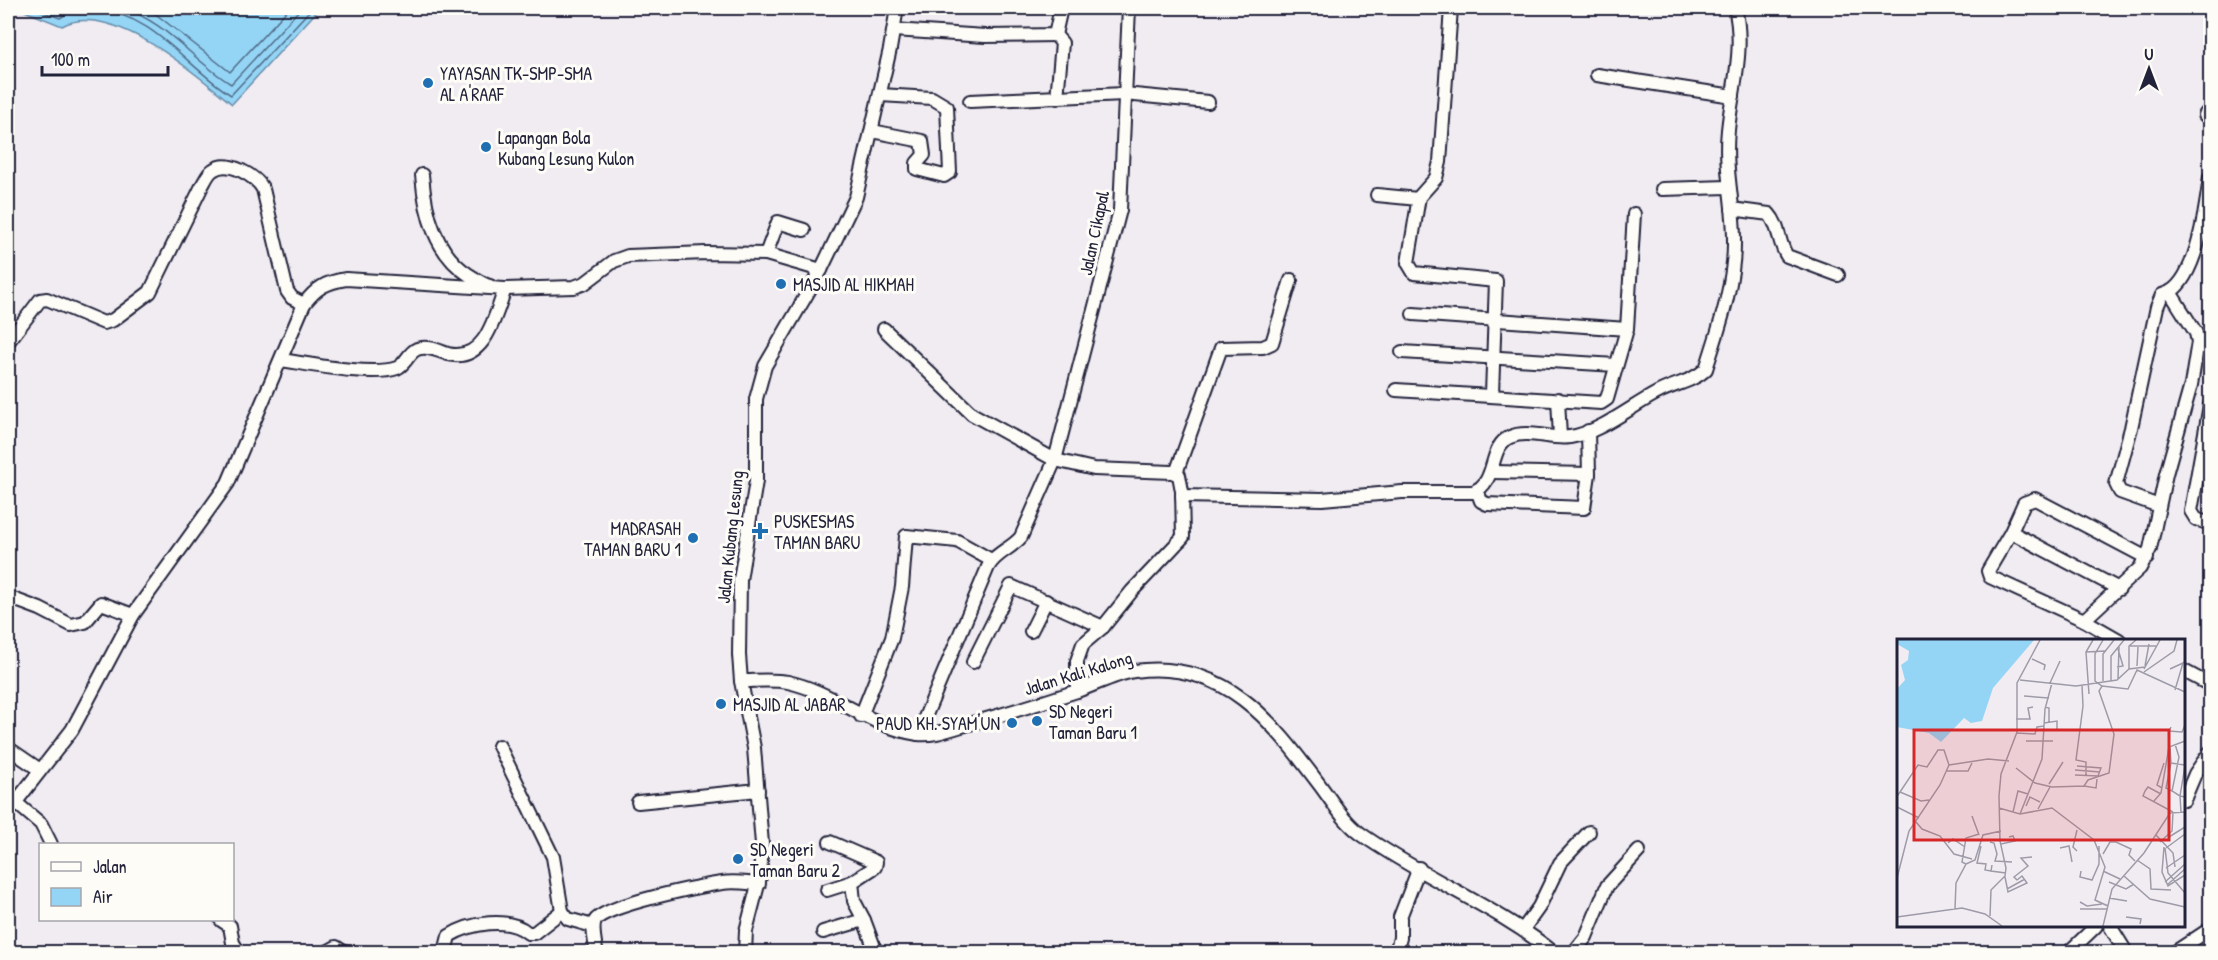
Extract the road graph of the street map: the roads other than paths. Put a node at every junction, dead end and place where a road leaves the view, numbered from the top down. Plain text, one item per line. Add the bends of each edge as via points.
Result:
1 (897, 8) edge
2 (1061, 8) edge
3 (1129, 8) edge
4 (1451, 8) edge
5 (1735, 8) edge
6 (894, 30) junction
7 (1055, 35) junction
8 (1598, 75) dead end
9 (1124, 94) junction
10 (880, 95) junction
11 (1733, 96) junction
12 (1057, 98) junction
13 (970, 101) dead end
14 (1208, 102) dead end
15 (872, 132) junction
16 (422, 175) dead end
17 (2211, 177) edge
18 (1728, 187) junction
19 (1662, 189) dead end
20 (1377, 195) dead end
21 (1418, 199) junction
22 (1732, 209) junction
23 (1634, 214) dead end
24 (804, 230) dead end
25 (766, 254) junction
26 (821, 270) junction
27 (1838, 275) dead end
28 (1291, 280) dead end
29 (506, 289) junction
30 (2170, 292) junction
31 (304, 304) junction
32 (1413, 314) dead end
33 (1496, 319) junction
34 (884, 329) dead end
35 (1627, 329) junction
36 (8, 342) edge
37 (1402, 352) dead end
38 (1494, 357) junction
39 (282, 360) junction
40 (1616, 365) junction
41 (1396, 390) dead end
42 (1492, 394) junction
43 (1558, 399) junction
44 (2211, 405) edge
45 (1593, 429) junction
46 (1560, 437) junction
47 (1055, 460) junction
48 (1492, 472) junction
49 (1176, 473) junction
50 (1588, 474) junction
51 (1477, 490) junction
52 (1182, 496) junction
53 (2159, 506) junction
54 (2211, 524) edge
55 (2011, 532) junction
56 (2147, 558) junction
57 (991, 560) junction
58 (2119, 589) junction
59 (8, 597) edge
60 (1046, 601) junction
61 (133, 615) junction
62 (2084, 620) junction
63 (1103, 627) junction
64 (1031, 631) dead end
65 (2117, 639) edge
66 (973, 662) dead end
67 (2185, 672) edge
68 (741, 681) junction
69 (2211, 685) edge
70 (1077, 691) junction
71 (861, 716) junction
72 (918, 734) junction
73 (499, 746) dead end
74 (8, 748) edge
75 (2211, 752) edge
76 (40, 770) junction
77 (758, 790) junction
78 (2185, 798) edge
79 (638, 802) dead end
80 (11, 807) edge
81 (1589, 832) dead end
82 (831, 842) dead end
83 (51, 843) edge
84 (1639, 851) dead end
85 (1419, 868) junction
86 (852, 882) junction
87 (759, 884) junction
88 (827, 890) dead end
89 (562, 911) junction
90 (864, 920) junction
91 (222, 921) edge
92 (593, 926) junction
93 (2095, 927) edge
94 (2111, 927) edge
95 (1524, 928) junction
96 (2210, 930) edge
97 (823, 932) dead end
98 (239, 952) edge
99 (327, 952) edge
100 (344, 952) edge
101 (445, 952) edge
102 (596, 952) edge
103 (745, 952) edge
104 (876, 952) edge
105 (1396, 952) edge
106 (1553, 952) edge
107 (1574, 952) edge
108 (2069, 952) edge
109 (2126, 952) edge
110 (2175, 952) edge

1 - 6 street, Jalan Kubang Lesung
2 - 7 street
3 - 9 street, Jalan Cikapal
4 - 21 street via 1440,162 1436,178
5 - 11 street via 1739,53
6 - 7 street via 985,36
6 - 10 street, Jalan Kubang Lesung
7 - 12 street via 1062,43
8 - 11 street
9 - 12 street
9 - 14 street
9 - 47 street, Jalan Cikapal via 1120,210
10 - 15 street, Jalan Kubang Lesung
10 - 15 street via 932,98 947,107 950,172 944,176 917,169 924,155 922,141
11 - 18 street via 1728,131
12 - 13 street
15 - 26 street, Jalan Kubang Lesung via 856,197
16 - 29 street via 423,199 447,256 484,285
17 - 30 street via 2191,268
18 - 19 street
18 - 22 street
20 - 21 street
21 - 33 street via 1410,270 1496,281
22 - 27 street via 1769,214 1775,220 1787,256
22 - 45 street via 1731,279 1706,369 1698,377 1659,392
23 - 35 street
24 - 25 street via 778,222
25 - 26 street
25 - 29 street via 628,256 614,261 579,286
26 - 68 street, Jalan Kubang Lesung via 774,350 759,384 754,413 754,501 740,580
28 - 49 street via 1272,343 1263,347 1221,348
29 - 31 street via 346,279 319,287
29 - 39 street via 491,327 480,345 466,355 425,348 416,350 402,365 391,369 327,367
30 - 53 street via 2198,342 2191,386
30 - 53 street via 2162,295 2157,308 2116,484 2120,492
31 - 36 street via 287,291 257,178 220,167 210,172 202,186 150,292 104,323 47,299 40,300
31 - 39 street
32 - 33 street
33 - 35 street
33 - 38 street
34 - 47 street via 972,414
35 - 40 street
37 - 38 street
38 - 40 street
38 - 42 street
39 - 61 street via 228,483
40 - 43 street via 1605,402
41 - 42 street
42 - 43 street
43 - 46 street
44 - 54 street via 2191,511 2196,519
45 - 46 street
45 - 50 street
46 - 48 street via 1509,437 1498,449
47 - 49 street via 1094,470
47 - 57 street, Jalan Cikapal via 1021,537 1012,548
48 - 50 street
48 - 51 street
49 - 52 street
50 - 51 street via 1582,509 1487,504 1480,501
51 - 52 street via 1322,499
52 - 63 street via 1183,537
53 - 56 street
55 - 56 street via 2024,503 2035,499
55 - 58 street
55 - 62 street via 1989,569 1989,576
56 - 58 street
57 - 71 street via 957,541 906,536 892,638
57 - 72 street
58 - 62 street
59 - 61 street via 71,625 85,622 101,603
60 - 63 street
60 - 64 street
60 - 66 street via 1010,587
61 - 76 street via 87,706
62 - 65 street
63 - 70 street via 1087,639 1079,652
67 - 69 street
68 - 71 street, Jalan Kali Kalong via 774,680 798,685
68 - 77 street, Jalan Kubang Lesung
70 - 72 street, Jalan Kali Kalong via 952,729
70 - 85 street, Jalan Kali Kalong via 1133,671 1177,671 1232,689 1288,742 1356,830
71 - 72 street, Jalan Kali Kalong
73 - 89 street via 553,857
74 - 76 street
75 - 78 street via 2195,774
76 - 80 street
77 - 79 street
77 - 87 street, Jalan Kubang Lesung via 762,844
80 - 83 street via 46,830
81 - 95 street via 1560,863
82 - 86 street via 876,862 875,867
84 - 107 street via 1607,886 1586,938
85 - 95 street, Jalan Kali Kalong
85 - 105 street via 1400,917
86 - 88 street
86 - 90 street via 852,894
87 - 92 street via 722,883 657,896 600,916
87 - 103 street, Jalan Kubang Lesung via 746,931
89 - 92 street via 568,919
89 - 101 street via 534,933 508,922 458,931 449,936
90 - 97 street
90 - 104 street
91 - 98 street via 230,926
92 - 102 street
93 - 108 street
94 - 109 street
95 - 106 street, Jalan Kali Kalong
96 - 110 street
99 - 100 street via 336,947

